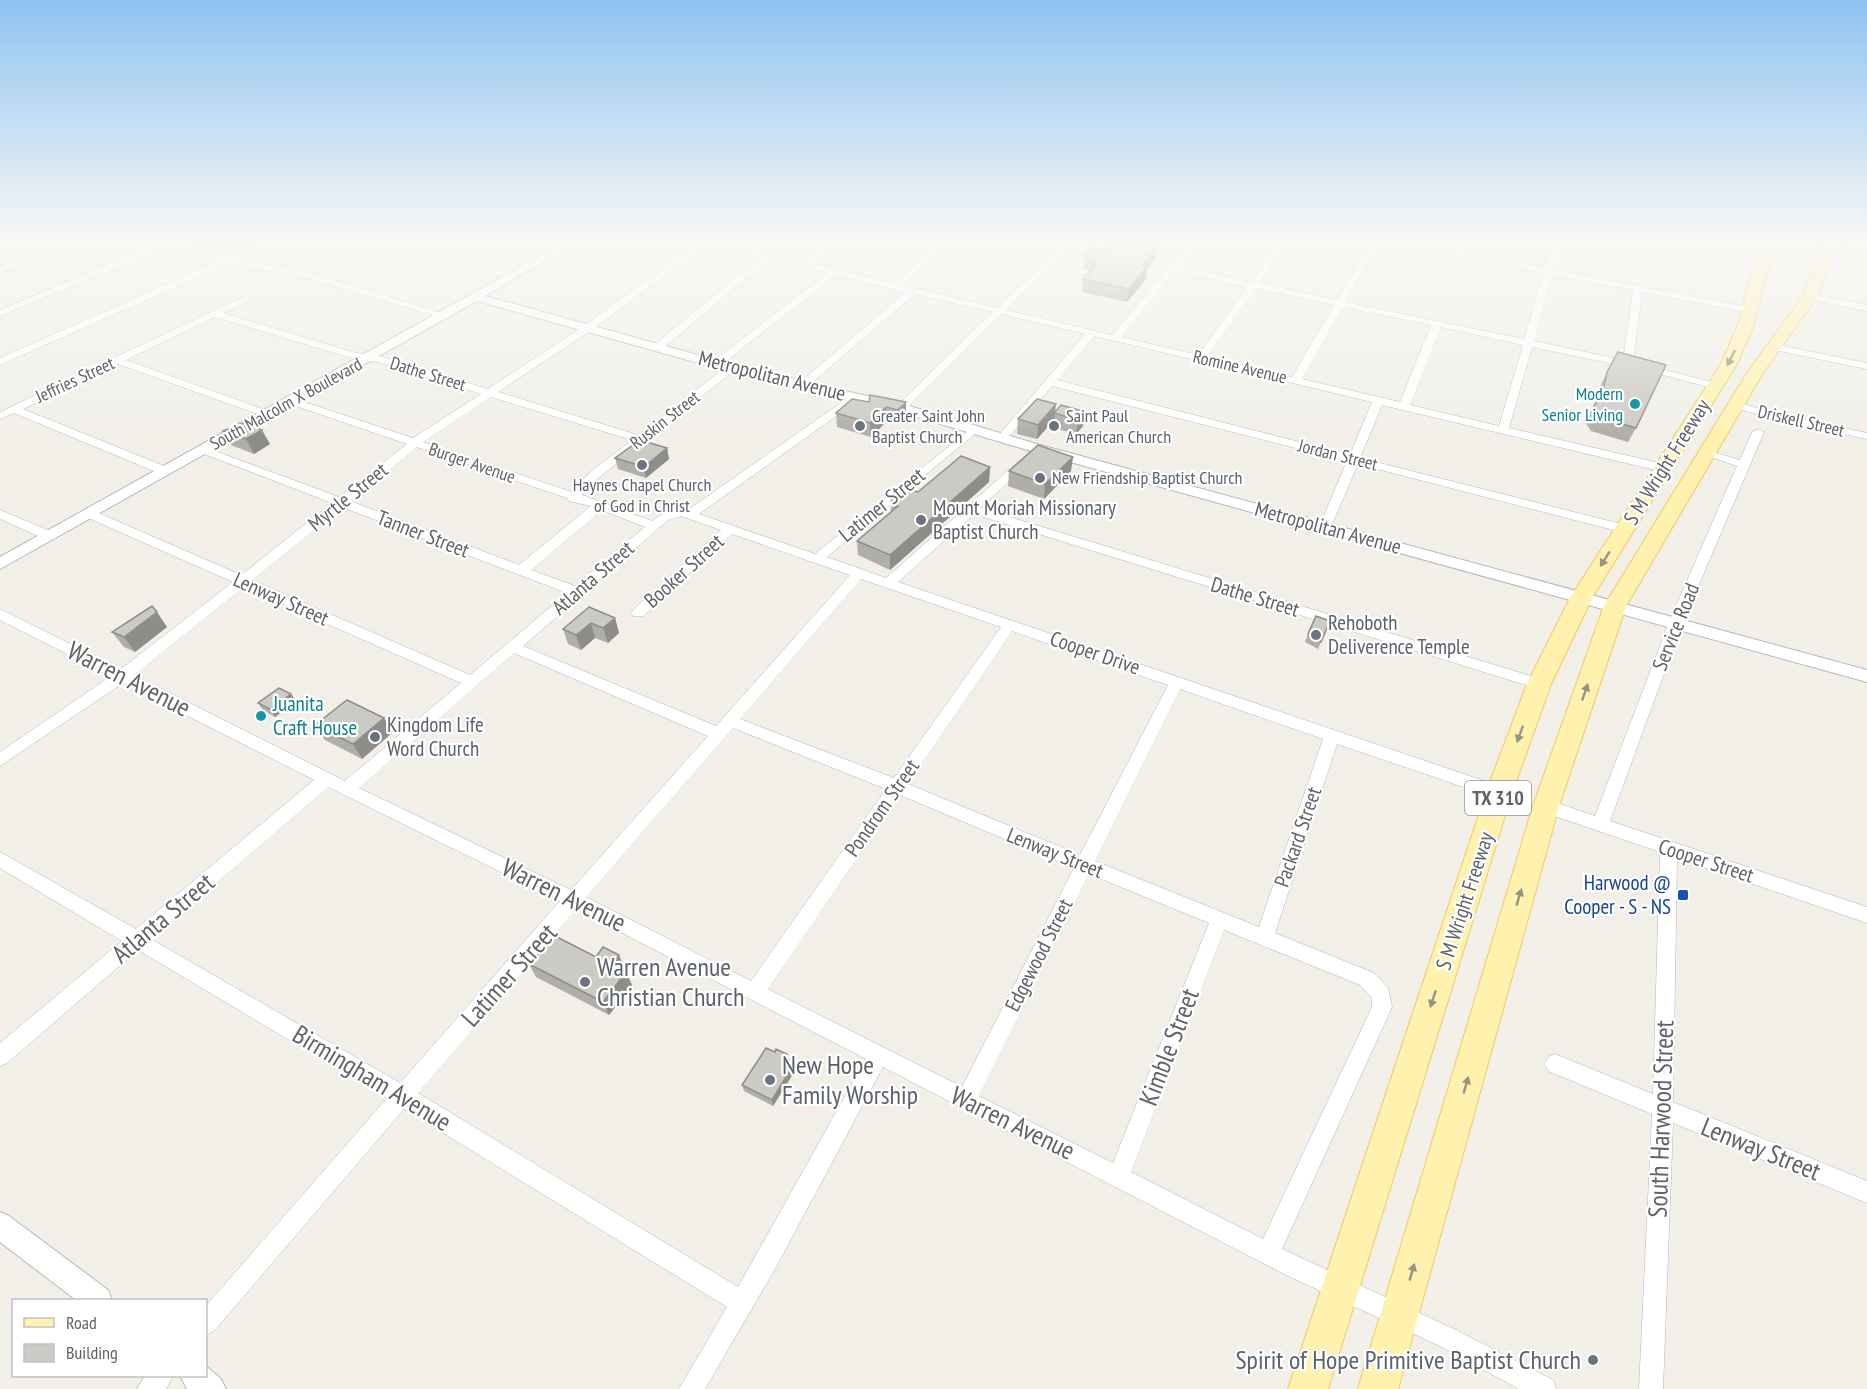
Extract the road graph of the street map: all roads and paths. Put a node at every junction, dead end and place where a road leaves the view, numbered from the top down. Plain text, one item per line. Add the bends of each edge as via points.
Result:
1 (122, 308) edge
2 (227, 308) edge
3 (418, 308) edge
4 (456, 308) edge
5 (517, 308) edge
6 (615, 308) edge
7 (705, 308) edge
8 (789, 308) edge
9 (893, 308) edge
10 (986, 308) edge
11 (1002, 308) edge
12 (1140, 308) edge
13 (1237, 308) edge
14 (1336, 308) edge
15 (1361, 308) edge
16 (1537, 308) edge
17 (1635, 308) edge
18 (1739, 308) edge
19 (1801, 308) edge
20 (1750, 310) joint
21 (999, 311) junction
22 (215, 314) junction
23 (442, 315) junction
24 (1437, 324) junction
25 (589, 327) junction
26 (1092, 332) junction
27 (1115, 338) junction
28 (1527, 343) junction
29 (658, 347) junction
30 (1773, 347) junction
31 (368, 357) junction
32 (1202, 357) junction
33 (117, 360) junction
34 (0, 362) edge
35 (717, 363) junction
36 (1628, 364) junction
37 (1867, 366) edge
38 (731, 368) junction
39 (1296, 380) junction
40 (1050, 382) junction
41 (803, 385) junction
42 (1716, 386) junction
43 (488, 393) junction
44 (856, 397) junction
45 (1379, 400) junction
46 (291, 401) junction
47 (1736, 405) junction
48 (1404, 406) junction
49 (902, 408) junction
50 (13, 409) junction
51 (267, 414) junction
52 (0, 416) edge
53 (973, 430) junction
54 (1503, 430) junction
55 (1758, 432) dead end
56 (1867, 436) edge
57 (1002, 438) junction
58 (640, 440) junction
59 (415, 444) junction
60 (1039, 449) junction
61 (203, 450) junction
62 (1706, 453) junction
63 (1352, 458) junction
64 (1745, 465) junction
65 (1664, 468) junction
66 (165, 471) junction
67 (573, 498) junction
68 (340, 503) junction
69 (600, 505) junction
70 (971, 509) junction
71 (0, 514) edge
72 (90, 514) junction
73 (690, 515) junction
74 (653, 526) junction
75 (1325, 527) junction
76 (730, 529) junction
77 (1625, 529) junction
78 (50, 536) junction
79 (818, 558) junction
80 (0, 564) edge
81 (521, 571) junction
82 (860, 572) junction
83 (243, 582) junction
84 (890, 582) junction
85 (577, 592) junction
86 (1581, 598) junction
87 (1615, 606) junction
88 (638, 613) dead end
89 (0, 614) edge
90 (1676, 622) junction
91 (1010, 624) junction
92 (513, 647) junction
93 (123, 676) junction
94 (1867, 676) edge
95 (1177, 681) junction
96 (472, 682) junction
97 (1539, 684) junction
98 (725, 727) junction
99 (1332, 736) junction
100 (0, 760) edge
101 (326, 779) junction
102 (897, 787) junction
103 (347, 789) junction
104 (1499, 793) junction
105 (1545, 806) junction
106 (1600, 824) junction
107 (1669, 850) junction
108 (0, 859) edge
109 (1084, 865) junction
110 (575, 900) junction
111 (1867, 915) edge
112 (1219, 920) junction
113 (1264, 938) junction
114 (137, 940) junction
115 (755, 991) junction
116 (879, 1055) junction
117 (0, 1056) edge
118 (1555, 1064) dead end
119 (401, 1095) junction
120 (966, 1100) junction
121 (1663, 1108) junction
122 (1119, 1175) junction
123 (1867, 1192) edge
124 (0, 1225) edge
125 (1269, 1252) junction
126 (1341, 1289) junction
127 (97, 1299) edge
128 (741, 1302) junction
129 (1400, 1316) junction
130 (207, 1322) edge
131 (159, 1377) edge
132 (195, 1377) edge
133 (149, 1389) edge
134 (211, 1389) edge
135 (691, 1389) edge
136 (1308, 1389) edge
137 (1378, 1389) edge
138 (1545, 1389) edge
139 (1651, 1389) edge

1 - 34 street
2 - 22 street, Jeffries Street
3 - 23 street
4 - 23 street, South Malcolm X Boulevard
5 - 25 street, Metropolitan Avenue
6 - 25 street, Myrtle Street
7 - 29 street
8 - 35 street
9 - 41 street
10 - 21 street, Romine Avenue
11 - 21 street
12 - 27 street
13 - 32 street
14 - 39 street
15 - 24 street
16 - 28 street
17 - 36 street
18 - 20 street
19 - 30 main road, S M Wright Freeway / TX 310
20 -> 42 main road, S M Wright Freeway / TX 310
21 - 26 street, Romine Avenue
21 - 49 street
22 - 31 street, Dathe Street
22 - 33 street, Jeffries Street
23 - 31 street, South Malcolm X Boulevard
24 - 28 street
24 - 48 street
25 - 29 street, Metropolitan Avenue
25 - 43 street, Myrtle Street
26 - 27 street, Romine Avenue
26 - 40 street
27 - 32 street, Romine Avenue
28 - 36 street
28 - 54 street
29 - 35 street, Metropolitan Avenue
30 - 37 street
30 - 47 main road, S M Wright Freeway / TX 310
31 - 43 street, Dathe Street
31 - 46 street, South Malcolm X Boulevard
32 - 39 street, Romine Avenue
33 - 50 street, Jeffries Street
33 - 51 street
35 - 38 street, Metropolitan Avenue
36 - 42 street
38 - 41 street, Metropolitan Avenue
38 - 58 street, Ruskin Street
39 - 45 street, Romine Avenue
40 - 57 street
40 - 63 street, Jordan Street
41 - 44 street, Metropolitan Avenue
42 - 65 main road, S M Wright Freeway / TX 310
43 - 58 street, Dathe Street
43 - 59 street, Myrtle Street
44 - 49 street, Metropolitan Avenue
44 - 73 street, Atlanta Street
45 - 48 street, Romine Avenue
45 - 63 street
46 - 51 street, South Malcolm X Boulevard
46 - 59 street, Burger Avenue
47 - 56 street, Driskell Street
47 - 62 main road, S M Wright Freeway / TX 310
48 - 54 street, Romine Avenue
49 - 53 street, Metropolitan Avenue
50 - 52 street, Jeffries Street
50 - 66 street
51 - 61 street, South Malcolm X Boulevard
53 - 57 street, Metropolitan Avenue
53 - 79 street, Latimer Street
54 - 65 street, Romine Avenue
55 - 64 street, Service Road
57 - 60 street, Metropolitan Avenue
58 - 67 street, Ruskin Street via 593,476
59 - 67 street, Burger Avenue
59 - 68 street, Myrtle Street
60 - 70 street
60 - 75 street, Metropolitan Avenue
61 - 66 street, South Malcolm X Boulevard
61 - 68 street, Tanner Street
62 - 64 street
62 - 87 main road, S M Wright Freeway / TX 310
63 - 75 street
63 - 77 street, Jordan Street
64 - 90 street, Service Road
65 - 77 main road, S M Wright Freeway / TX 310
66 - 72 street, South Malcolm X Boulevard
67 - 69 street, Burger Avenue
68 - 81 street, Tanner Street
68 - 83 street, Myrtle Street
69 - 74 street, Burger Avenue
69 - 81 street
70 - 84 street
70 - 97 street, Dathe Street
71 - 78 street
72 - 78 street, South Malcolm X Boulevard
72 - 83 street, Lenway Street
73 - 74 street, Atlanta Street via 674,513
73 - 76 street, Cooper Drive
74 - 85 street, Atlanta Street
75 - 86 street, Metropolitan Avenue
76 - 79 street, Cooper Drive
76 - 88 street, Booker Street
77 -> 86 main road, S M Wright Freeway / TX 310
78 - 80 street, South Malcolm X Boulevard
79 - 82 street, Cooper Drive
81 - 85 street, Tanner Street
82 - 84 street, Cooper Drive
82 - 98 street, Latimer Street
83 - 93 street, Myrtle Street
83 - 96 street, Lenway Street
84 - 91 street, Cooper Drive
85 - 92 street, Atlanta Street
86 - 87 street, Metropolitan Avenue
86 - 97 main road, S M Wright Freeway / TX 310
87 - 90 street, Metropolitan Avenue
105 -> 87 main road, S M Wright Freeway / TX 310
89 - 93 street, Warren Avenue
90 - 94 street, Metropolitan Avenue
90 - 106 street, Service Road
91 - 95 street, Cooper Drive
91 - 102 street, Pondrom Street
92 - 96 street, Atlanta Street
92 - 98 street, Lenway Street
93 - 100 street, Myrtle Street
93 - 101 street, Warren Avenue
95 - 99 street, Cooper Drive
95 - 109 street, Edgewood Street
96 - 103 street, Atlanta Street
97 -> 104 main road, S M Wright Freeway / TX 310
98 - 102 street, Lenway Street
98 - 110 street, Latimer Street
99 - 104 street, Cooper Drive
99 - 113 street, Packard Street
101 - 103 street, Warren Avenue
101 - 114 street, Atlanta Street
102 - 109 street, Lenway Street
102 - 115 street, Pondrom Street
103 - 110 street, Warren Avenue
104 -> 126 main road, S M Wright Freeway / TX 310
105 - 106 street, Cooper Street
129 -> 105 main road, S M Wright Freeway / TX 310
106 - 107 street, Cooper Street
107 - 111 street, Cooper Street
107 - 121 street, South Harwood Street
108 - 114 street, Birmingham Avenue
109 - 112 street, Lenway Street
109 - 120 street, Edgewood Street
110 - 115 street, Warren Avenue
110 - 119 street, Latimer Street
112 - 113 street, Lenway Street
112 - 122 street, Kimble Street
113 - 125 street, Lenway Street via 1367,979 1383,998
114 - 117 street, Atlanta Street
114 - 119 street, Birmingham Avenue
115 - 116 street, Warren Avenue
116 - 120 street, Warren Avenue
116 - 128 street
118 - 121 street, Lenway Street
119 - 128 street, Birmingham Avenue
119 - 130 street, Latimer Street
120 - 122 street, Warren Avenue
121 - 123 street, Lenway Street
121 - 139 street, South Harwood Street
122 - 125 street, Warren Avenue
124 - 127 street
125 - 126 street, Warren Avenue
126 - 129 street, Warren Avenue
126 - 136 main road, S M Wright Freeway / TX 310
128 - 135 street
129 - 137 main road, S M Wright Freeway / TX 310
129 - 138 street, Warren Avenue
131 - 133 street
132 - 134 street

